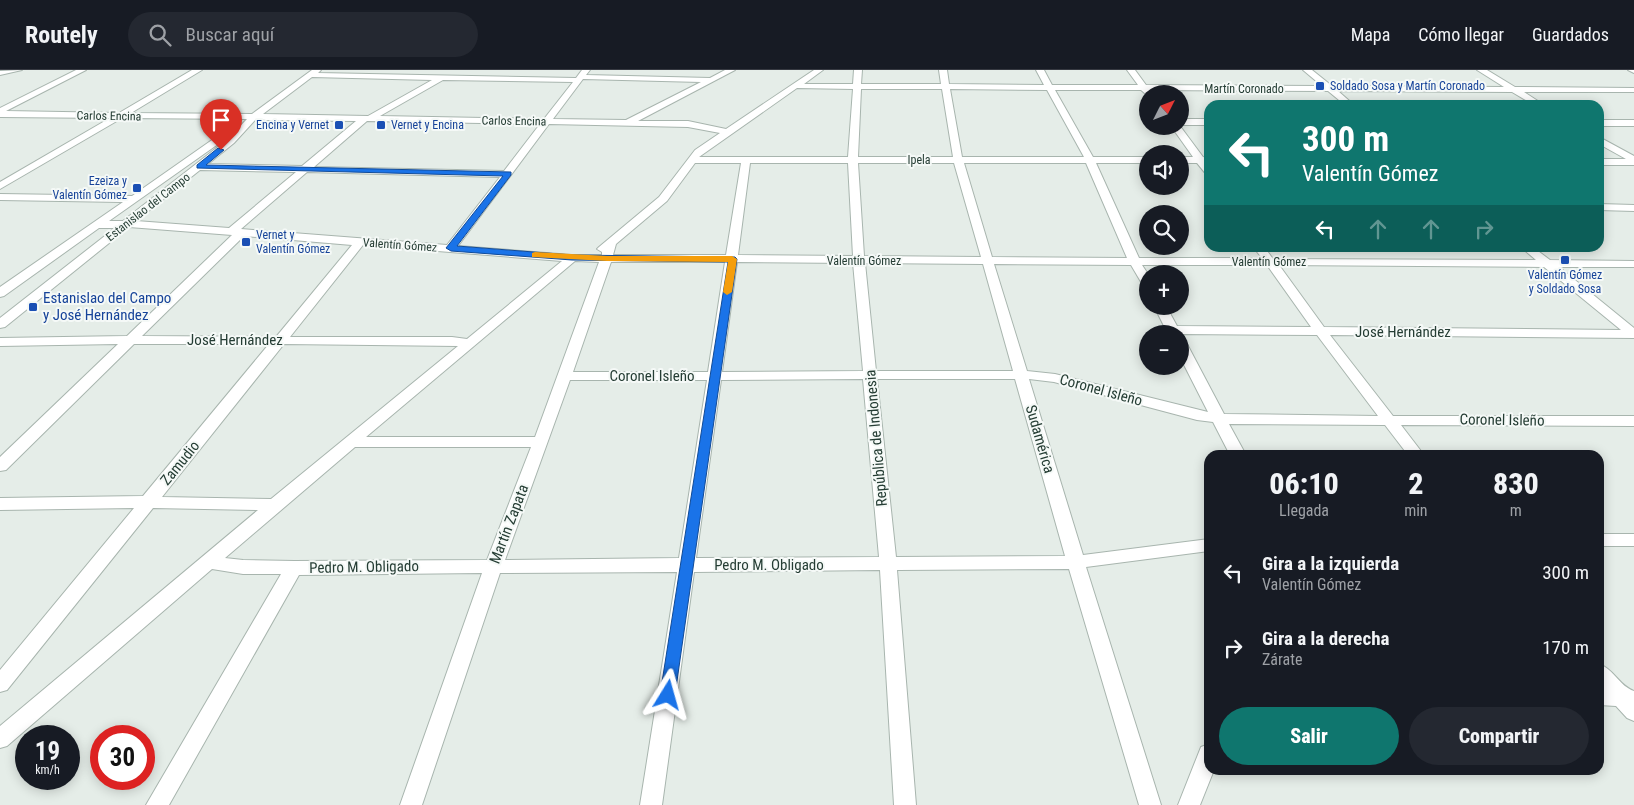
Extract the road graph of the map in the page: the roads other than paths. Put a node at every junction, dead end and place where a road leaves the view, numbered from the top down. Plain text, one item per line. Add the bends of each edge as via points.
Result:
1 (18, 70) edge
2 (82, 70) edge
3 (198, 70) edge
4 (317, 70) edge
5 (451, 70) edge
6 (732, 70) edge
7 (819, 70) edge
8 (858, 70) edge
9 (943, 70) edge
10 (1040, 70) edge
11 (1131, 70) edge
12 (1307, 70) edge
13 (1481, 70) edge
14 (0, 74) edge
15 (309, 75) junction
16 (582, 76) edge
17 (442, 77) junction
18 (711, 80) junction
19 (1142, 85) edge
20 (793, 86) junction
21 (858, 87) junction
22 (946, 88) junction
23 (1050, 89) junction
24 (1331, 90) junction
25 (1514, 90) junction
26 (1634, 90) edge
27 (1139, 91) edge
28 (1189, 91) edge
29 (1344, 100) edge
30 (1531, 100) edge
31 (0, 113) edge
32 (120, 116) junction
33 (254, 117) junction
34 (367, 119) junction
35 (547, 121) junction
36 (1189, 122) edge
37 (1204, 122) edge
38 (627, 123) junction
39 (1604, 123) edge
40 (1634, 123) edge
41 (728, 132) junction
42 (1183, 135) edge
43 (1604, 143) edge
44 (1204, 159) edge
45 (691, 160) junction
46 (746, 160) junction
47 (854, 160) junction
48 (958, 160) junction
49 (1090, 160) junction
50 (1139, 160) edge
51 (1189, 160) edge
52 (1204, 160) edge
53 (1634, 161) edge
54 (1604, 162) edge
55 (199, 167) junction
56 (304, 169) junction
57 (508, 174) junction
58 (0, 186) edge
59 (0, 197) edge
60 (132, 199) junction
61 (1604, 208) edge
62 (1634, 208) edge
63 (127, 224) junction
64 (96, 225) junction
65 (236, 233) junction
66 (360, 242) junction
67 (451, 248) junction
68 (1263, 252) edge
69 (1533, 252) edge
70 (603, 254) junction
71 (572, 258) junction
72 (732, 259) junction
73 (859, 261) junction
74 (988, 261) junction
75 (1135, 262) junction
76 (1270, 262) junction
77 (1547, 264) junction
78 (1634, 264) edge
79 (1139, 269) edge
80 (0, 292) edge
81 (2, 321) edge
82 (1189, 332) edge
83 (1321, 332) junction
84 (1634, 334) edge
85 (130, 340) junction
86 (279, 340) junction
87 (0, 342) edge
88 (469, 343) junction
89 (1189, 361) edge
90 (1022, 374) junction
91 (565, 376) junction
92 (714, 376) junction
93 (870, 376) junction
94 (1219, 419) junction
95 (1388, 419) junction
96 (1634, 421) edge
97 (351, 442) junction
98 (541, 442) junction
99 (1235, 450) edge
100 (1412, 450) edge
101 (0, 466) edge
102 (148, 502) junction
103 (0, 504) edge
104 (275, 505) junction
105 (1604, 540) edge
106 (1634, 540) edge
107 (1204, 547) edge
108 (209, 562) junction
109 (1076, 562) junction
110 (888, 564) junction
111 (494, 565) junction
112 (687, 566) junction
113 (294, 568) junction
114 (1604, 677) edge
115 (0, 684) edge
116 (1604, 697) edge
117 (1630, 703) edge
118 (0, 739) edge
119 (1204, 767) edge
120 (157, 805) edge
121 (411, 805) edge
122 (651, 805) edge
123 (905, 805) edge
124 (1150, 805) edge
125 (1189, 805) edge

1 - 14 street
2 - 31 street
3 - 32 street
4 - 15 street, Estanislao del Campo
5 - 17 street
6 - 18 street
7 - 20 street
8 - 21 street, República de Indonesia
9 - 22 street, Sudamérica
10 - 23 street
11 - 19 street
12 - 24 street
13 - 25 street
15 - 17 street
15 - 33 street, Estanislao del Campo
16 - 17 street
16 - 18 street
16 - 35 street
17 - 34 street
18 - 38 street
20 - 21 street, Martín Coronado
20 - 41 street
21 - 22 street, Martín Coronado
21 - 47 street, República de Indonesia
22 - 23 street, Martín Coronado
22 - 48 street, Sudamérica
23 - 27 street, Martín Coronado
23 - 49 street
24 - 25 street, Martín Coronado
24 - 28 street, Martín Coronado
24 - 29 street
25 - 26 street, Martín Coronado
25 - 30 street
31 - 32 street, Carlos Encina
32 - 33 street, Carlos Encina
32 - 58 street
33 - 34 street, Carlos Encina
33 - 55 street, Estanislao del Campo
33 - 60 street
34 - 35 street, Carlos Encina
34 - 56 street
35 - 38 street, Carlos Encina
35 - 57 street
36 - 37 street
38 - 41 street, Carlos Encina via 688,124
39 - 40 street
41 - 45 street
42 - 44 street
43 - 53 street
45 - 46 street, Ipela
45 - 70 street via 663,199
46 - 47 street, Ipela
46 - 72 street
47 - 48 street, Ipela
47 - 73 street, República de Indonesia
48 - 49 street, Ipela
48 - 74 street, Sudamérica
49 - 50 street, Ipela
49 - 75 street
51 - 52 street
53 - 54 street
55 - 56 street
55 - 63 street, Estanislao del Campo
56 - 57 street
56 - 65 street
57 - 67 street
59 - 60 street
60 - 64 street
61 - 62 street
63 - 64 street, Valentín Gómez
63 - 65 street, Valentín Gómez
63 - 81 street, Estanislao del Campo
64 - 80 street
65 - 66 street, Valentín Gómez
65 - 85 street
66 - 67 street, Valentín Gómez
66 - 86 street, Zamudio
67 - 71 street, Valentín Gómez
68 - 76 street
69 - 77 street
70 - 71 street, Valentín Gómez
70 - 72 street, Valentín Gómez
70 - 91 street, Martín Zapata
71 - 88 street
72 - 73 street, Valentín Gómez
72 - 92 street
73 - 74 street, Valentín Gómez
73 - 93 street, República de Indonesia
74 - 75 street, Valentín Gómez
74 - 90 street, Sudamérica
75 - 76 street, Valentín Gómez
75 - 79 street
76 - 77 street, Valentín Gómez
76 - 83 street
77 - 78 street, Valentín Gómez
77 - 84 street
82 - 83 street, José Hernández
83 - 84 street, José Hernández
83 - 95 street
85 - 86 street, José Hernández
85 - 87 street, José Hernández
85 - 101 street
86 - 88 street, José Hernández
86 - 102 street, Zamudio
88 - 97 street
89 - 94 street
90 - 93 street, Coronel Isleño
90 - 94 street, Coronel Isleño via 1055,378
90 - 109 street, Sudamérica
91 - 92 street, Coronel Isleño
91 - 98 street, Martín Zapata
92 - 93 street, Coronel Isleño
92 - 112 street
93 - 110 street, República de Indonesia
94 - 95 street, Coronel Isleño
94 - 99 street
95 - 96 street, Coronel Isleño
95 - 100 street
97 - 98 street
97 - 104 street
98 - 111 street, Martín Zapata
102 - 103 street
102 - 104 street
102 - 115 street, Zamudio
104 - 108 street
105 - 106 street
107 - 109 street, Pedro M. Obligado
108 - 113 street, Pedro M. Obligado via 242,567
108 - 118 street
109 - 110 street, Pedro M. Obligado
109 - 124 street, Sudamérica
110 - 112 street, Pedro M. Obligado
110 - 123 street, República de Indonesia
111 - 112 street, Pedro M. Obligado
111 - 113 street, Pedro M. Obligado
111 - 121 street, Martín Zapata
112 - 122 street
113 - 120 street
114 - 117 street
116 - 117 street
119 - 125 street

